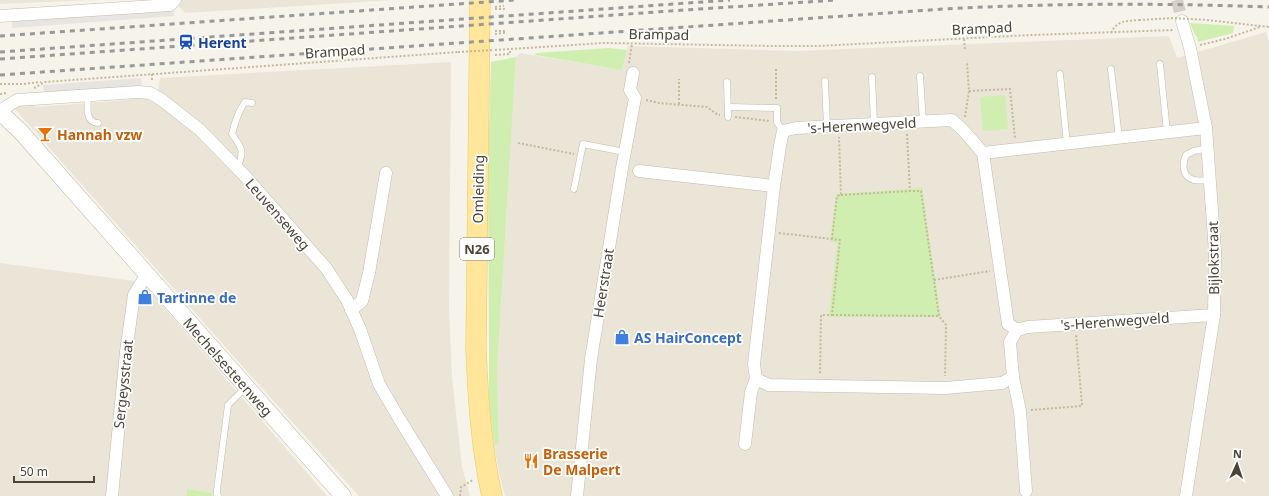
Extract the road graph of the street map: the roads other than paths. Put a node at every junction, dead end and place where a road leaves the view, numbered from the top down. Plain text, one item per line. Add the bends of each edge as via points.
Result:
1 (175, 0) edge
2 (472, 0) edge
3 (488, 6) edge
4 (0, 16) edge
5 (1179, 26) tunnel mouth
6 (1160, 64) dead end
7 (631, 68) road end
8 (1111, 69) dead end
9 (1060, 74) dead end
10 (920, 76) dead end
11 (872, 78) dead end
12 (825, 81) dead end
13 (727, 82) dead end
14 (88, 95) junction
15 (252, 102) dead end
16 (728, 107) junction
17 (0, 112) edge
18 (728, 117) road end
19 (923, 122) junction
20 (98, 123) dead end
21 (874, 124) junction
22 (780, 126) junction
23 (833, 126) junction
24 (1206, 128) junction
25 (1167, 132) junction
26 (1119, 138) junction
27 (1067, 144) junction
28 (1208, 148) junction
29 (624, 152) junction
30 (983, 153) junction
31 (238, 168) junction
32 (639, 171) dead end
33 (386, 173) dead end
34 (1210, 180) junction
35 (774, 186) junction
36 (574, 189) dead end
37 (146, 275) junction
38 (351, 310) junction
39 (1214, 315) junction
40 (1017, 330) junction
41 (1013, 377) junction
42 (756, 379) junction
43 (246, 387) junction
44 (745, 444) dead end
45 (1026, 491) dead end
46 (112, 496) edge
47 (218, 496) edge
48 (343, 496) edge
49 (447, 496) edge
50 (483, 496) edge
51 (492, 496) edge
52 (578, 496) edge
53 (1186, 496) edge

1 - 4 street via 163,5
2 - 50 main road, Omleiding / N26 via 468,370 476,459
3 - 51 main road, Omleiding / N26 via 476,348 484,457
5 - 24 street, Bijlokstraat via 1190,48
6 - 25 lane
7 - 29 street, Heerstraat via 630,90 635,98
8 - 26 lane
9 - 27 lane
10 - 19 lane
11 - 21 lane
12 - 23 lane
13 - 16 lane
14 - 17 street, Leuvenseweg via 18,100
14 - 20 lane via 88,117
14 - 31 street, Leuvenseweg via 138,92 150,94 162,100 200,130
15 - 31 lane via 246,102 242,106 232,134 242,152
16 - 18 lane
16 - 22 lane via 777,108
17 - 37 street, Mechelsesteenweg via 21,132
19 - 21 street, 's-Herenwegveld
19 - 30 street, 's-Herenwegveld via 952,120
21 - 23 street, 's-Herenwegveld
22 - 23 street, 's-Herenwegveld
22 - 35 street
24 - 25 street
24 - 28 street, Bijlokstraat
25 - 26 street
26 - 27 street
27 - 30 street
28 - 34 street, Bijlokstraat
28 - 34 lane via 1186,155 1183,166 1191,179
29 - 36 lane via 583,144
29 - 52 street, Heerstraat via 591,359
30 - 40 street via 1008,324
31 - 38 street, Leuvenseweg via 326,268
32 - 35 street
33 - 38 street via 362,301
34 - 39 street, Bijlokstraat via 1215,252
35 - 42 street via 754,364
37 - 43 street, Mechelsesteenweg
37 - 46 street, Sergeysstraat via 134,295
38 - 49 street, Leuvenseweg via 379,384
39 - 40 street, 's-Herenwegveld via 1028,326
39 - 53 street, Bijlokstraat
40 - 41 street via 1010,342
41 - 42 street via 1002,383 945,388 769,385
41 - 45 street via 1020,410
42 - 44 street via 751,392
43 - 47 lane via 228,405
43 - 48 street, Mechelsesteenweg

